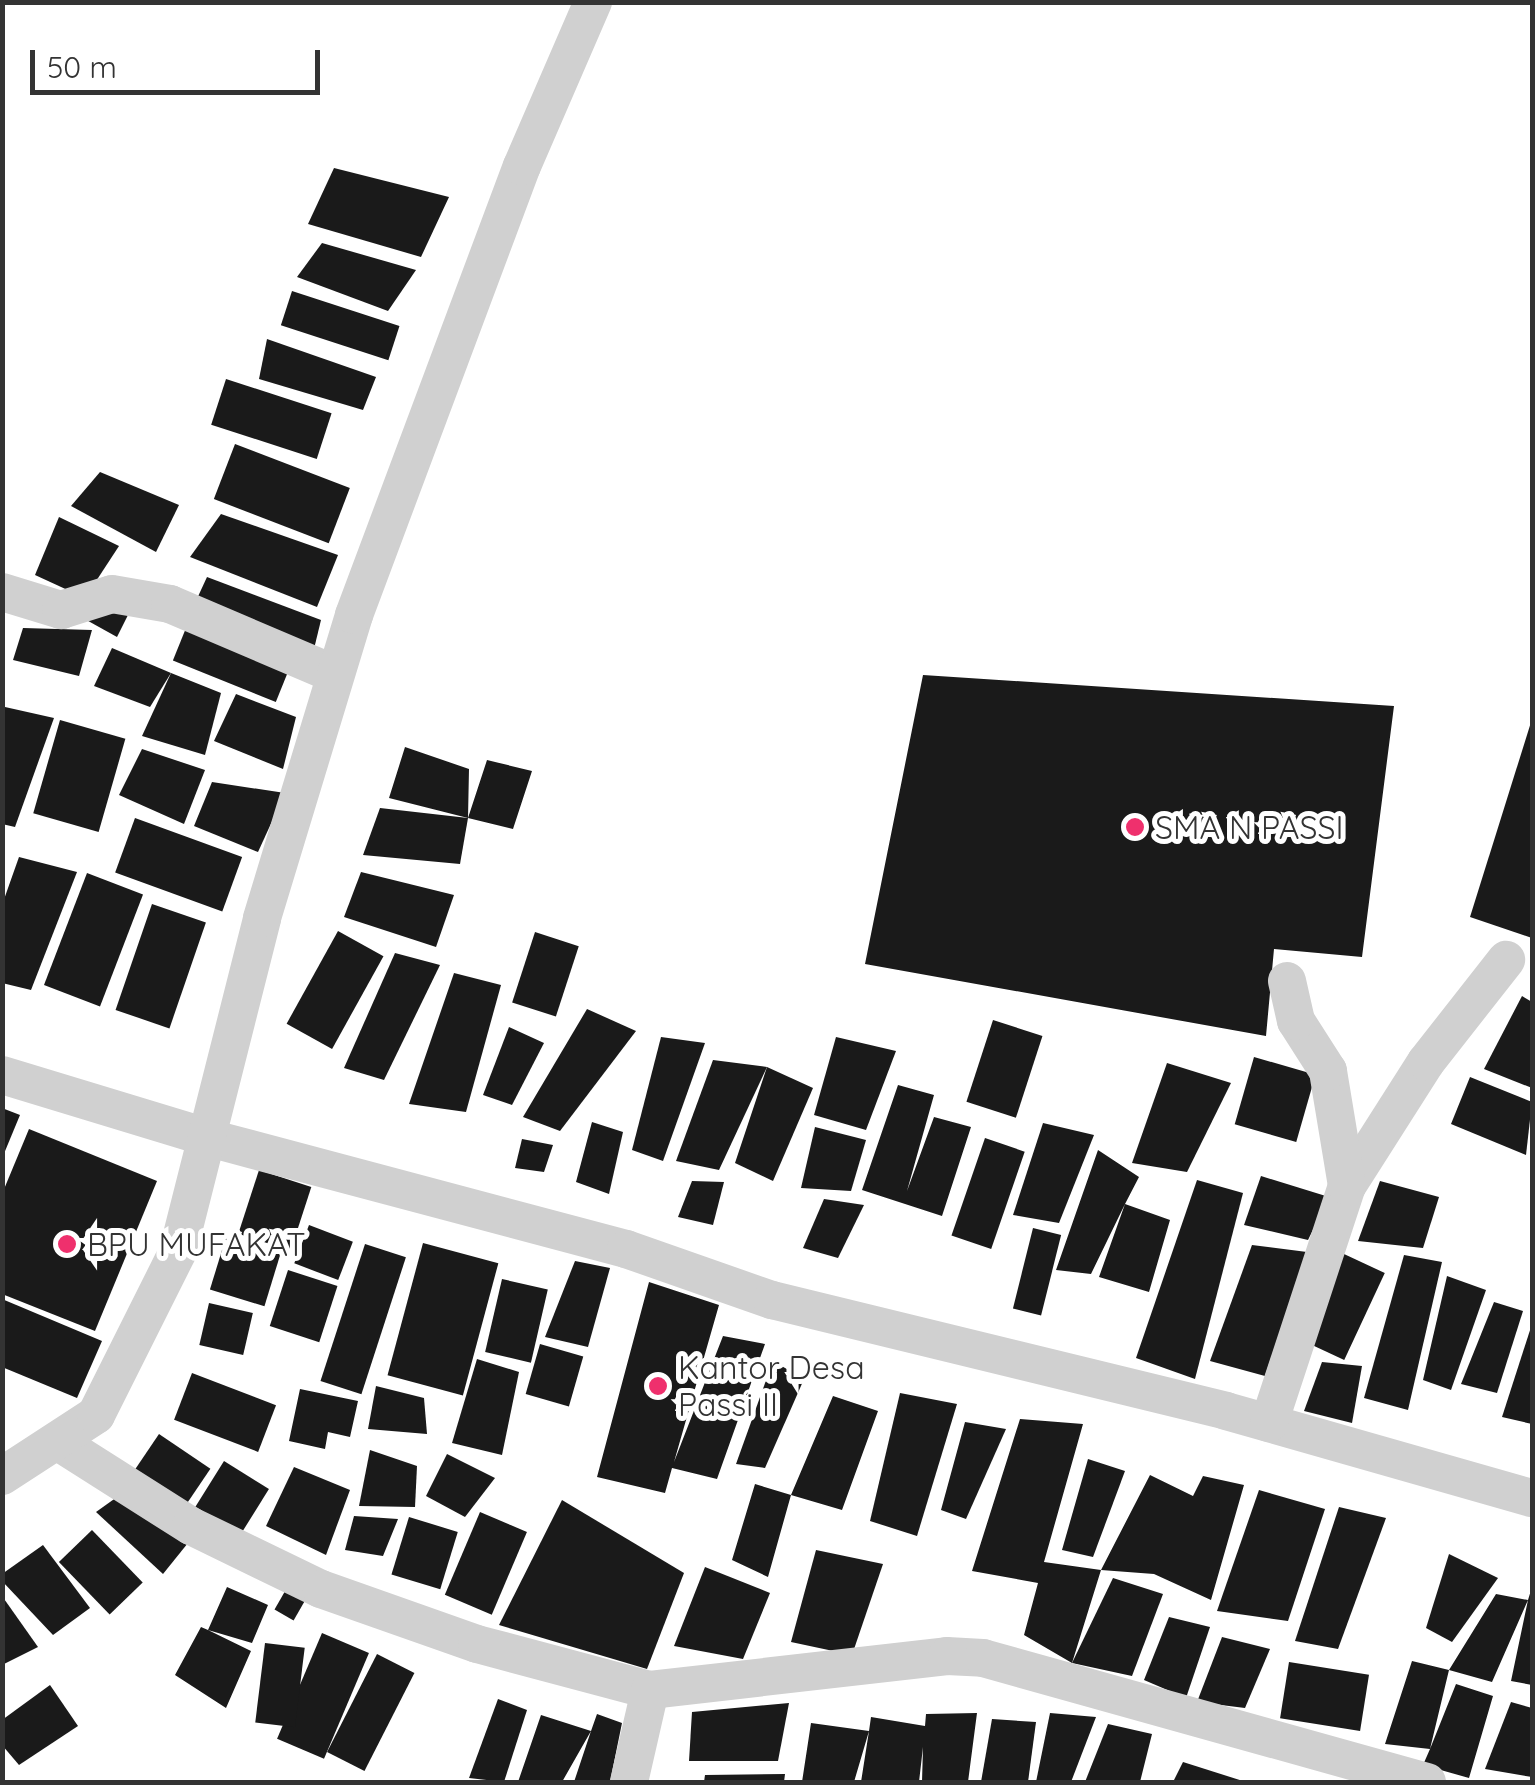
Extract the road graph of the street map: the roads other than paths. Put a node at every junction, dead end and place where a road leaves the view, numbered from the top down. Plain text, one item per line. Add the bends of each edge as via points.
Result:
1 (593, 2) edge
2 (2, 592) edge
3 (334, 674) junction
4 (1506, 960) dead end
5 (1287, 981) dead end
6 (2, 1075) edge
7 (209, 1138) junction
8 (1346, 1186) junction
9 (1269, 1423) junction
10 (60, 1443) junction
11 (2, 1476) edge
12 (1532, 1498) edge
13 (650, 1690) junction
14 (1418, 1781) edge
15 (630, 1782) edge

1 - 3 street via 522,166
2 - 3 street via 61,610 112,594 170,604
3 - 7 street via 262,918
4 - 8 street via 1426,1062
5 - 8 street via 1296,1021 1328,1071
6 - 7 street
7 - 9 street via 626,1249 772,1300
7 - 10 street via 178,1251 134,1344 96,1415
8 - 9 street
9 - 12 street
10 - 11 street
10 - 13 street via 191,1526 321,1589 477,1644
13 - 14 street via 947,1656 983,1658
13 - 15 street

